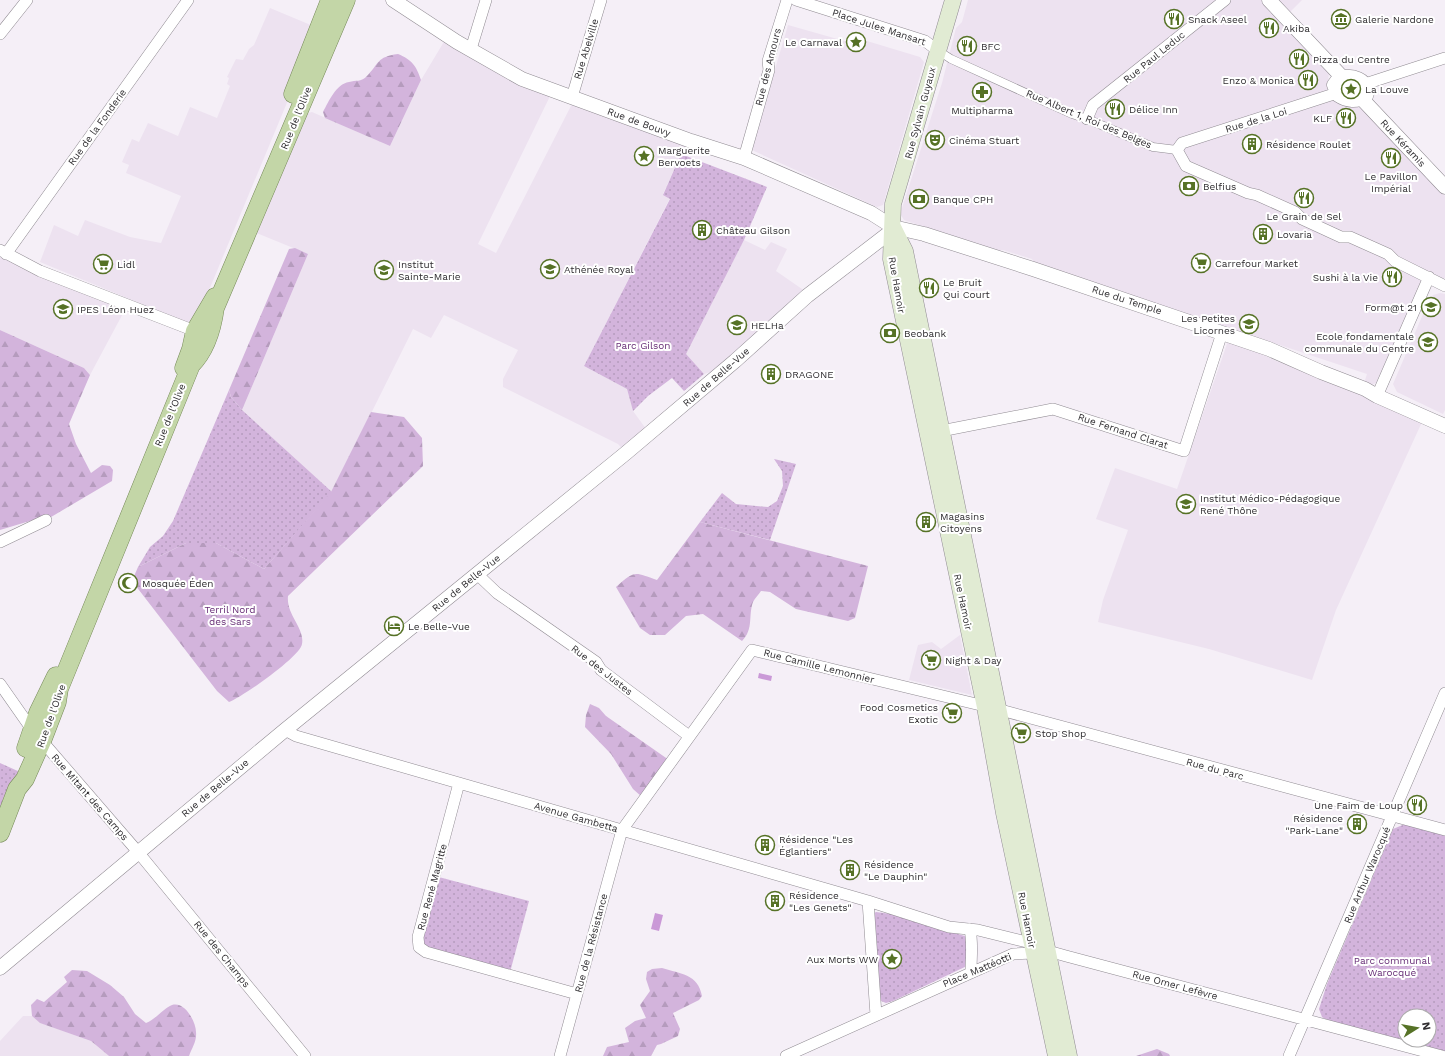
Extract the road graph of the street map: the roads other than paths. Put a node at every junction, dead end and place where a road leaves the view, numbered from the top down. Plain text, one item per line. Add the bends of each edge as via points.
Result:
1 (27, 0) edge
2 (188, 0) edge
3 (330, 0) edge
4 (346, 0) edge
5 (393, 0) edge
6 (486, 0) edge
7 (601, 0) edge
8 (787, 0) edge
9 (796, 0) edge
10 (953, 0) edge
11 (1226, 0) edge
12 (1269, 0) edge
13 (0, 34) edge
14 (471, 49) junction
15 (944, 54) junction
16 (1445, 58) edge
17 (1342, 77) junction
18 (1366, 84) junction
19 (1337, 93) junction
20 (572, 97) junction
21 (1362, 99) junction
22 (1087, 119) junction
23 (1176, 150) junction
24 (744, 158) junction
25 (1445, 187) edge
26 (891, 230) junction
27 (3, 252) edge
28 (1430, 277) junction
29 (1445, 286) edge
30 (195, 331) junction
31 (1222, 333) junction
32 (192, 364) junction
33 (1377, 396) junction
34 (1445, 426) edge
35 (941, 431) junction
36 (46, 520) dead end
37 (0, 542) edge
38 (477, 574) junction
39 (0, 684) edge
40 (1445, 693) edge
41 (991, 708) junction
42 (285, 730) junction
43 (38, 736) junction
44 (689, 736) junction
45 (460, 783) junction
46 (1392, 817) junction
47 (0, 819) edge
48 (622, 830) junction
49 (1445, 830) edge
50 (0, 833) edge
51 (138, 852) junction
52 (868, 901) junction
53 (970, 929) junction
54 (1038, 949) junction
55 (0, 968) edge
56 (971, 972) junction
57 (577, 994) junction
58 (876, 1015) junction
59 (1304, 1019) junction
60 (305, 1056) edge
61 (560, 1056) edge
62 (786, 1056) edge
63 (1056, 1056) edge
64 (1068, 1056) edge
65 (1289, 1056) edge
66 (1442, 1056) edge

1 - 13 street
2 - 27 street, Rue de la Fonderie
3 - 30 main road, Rue de l'Olive via 244,213 242,229 227,268
4 - 32 main road, Rue de l'Olive via 215,308 213,324 201,355
5 - 14 street, Rue de Bouvy
6 - 14 street
7 - 20 street, Rue Abelville
8 - 24 street, Rue des Amours via 768,61 770,70
9 - 15 street, Place Jules Mansart via 925,41
10 - 15 main road, Rue Sylvain Guyaux
11 - 22 street, Rue Paul Leduc via 1094,105
12 - 17 street
14 - 20 street, Rue de Bouvy via 522,79
15 - 22 street, Rue Albert 1, Roi des Belges
15 - 26 main road, Rue Sylvain Guyaux via 893,204
16 - 18 street
17 - 18 street via 1356,78
17 - 19 street via 1334,85
18 - 21 street via 1368,93
19 - 21 street via 1349,100
19 - 23 street, Rue de la Loi via 1182,143
20 - 24 street, Rue de Bouvy
21 - 25 street, Rue Kéramis
22 - 23 street, Rue Albert 1, Roi des Belges via 1153,147
23 - 28 street via 1186,166 1295,212 1302,219 1341,237 1350,237 1388,254 1395,261
24 - 26 street, Rue de Bouvy via 871,213
26 - 31 street, Rue du Temple via 924,234
26 - 35 main road, Rue Hamoir via 905,251
26 - 38 street, Rue de Belle-Vue via 807,296 657,427
26 - 41 main road, Rue Hamoir via 891,259
27 - 30 street via 40,271
28 - 29 street
28 - 33 street
30 - 32 street via 200,343
30 - 43 main road, Rue de l'Olive via 186,363 38,713
31 - 33 street, Rue du Temple via 1365,388
31 - 35 street, Rue Fernand Clarat via 1184,451 1053,409
32 - 43 main road, Rue de l'Olive via 62,682 57,702
33 - 34 street, Rue du Temple
35 - 41 main road, Rue Hamoir
36 - 37 street
38 - 42 street, Rue de Belle-Vue
38 - 44 street, Rue des Justes via 497,592 596,662 601,670
39 - 43 street, Rue Mitant des Camps
40 - 46 street, Rue Arthur Warocqué
41 - 44 street, Rue Camille Lemonnier via 752,650
41 - 46 street, Rue du Parc
41 - 54 main road, Rue Hamoir
42 - 45 street, Avenue Gambetta via 296,736
42 - 51 street, Rue de Belle-Vue
43 - 47 main road, Rue de l'Olive
43 - 50 main road via 30,757 30,767 17,789
43 - 51 street, Rue Mitant des Camps
44 - 48 street, Rue Camille Lemonnier
45 - 48 street, Avenue Gambetta
45 - 57 street, Rue René Magritte via 418,937 418,947 426,952
46 - 49 street, Rue du Parc
46 - 59 street, Rue Arthur Warocqué
48 - 52 street, Avenue Gambetta
48 - 57 street, Rue de la Résistance
51 - 55 street, Rue de Belle-Vue
51 - 60 street, Rue des Champs
52 - 53 street, Place Mattéotti via 950,927
52 - 58 street
53 - 54 street, Place Mattéotti
53 - 56 street via 973,947 970,954
54 - 56 street, Place Mattéotti via 1013,954
54 - 59 street, Rue Omer Lefèvre
54 - 63 main road, Rue Hamoir
54 - 64 main road, Rue Hamoir
56 - 58 street, Place Mattéotti
57 - 61 street, Rue de la Résistance
58 - 62 street, Place Mattéotti
59 - 65 street, Rue Arthur Warocqué
59 - 66 street, Rue Omer Lefèvre

